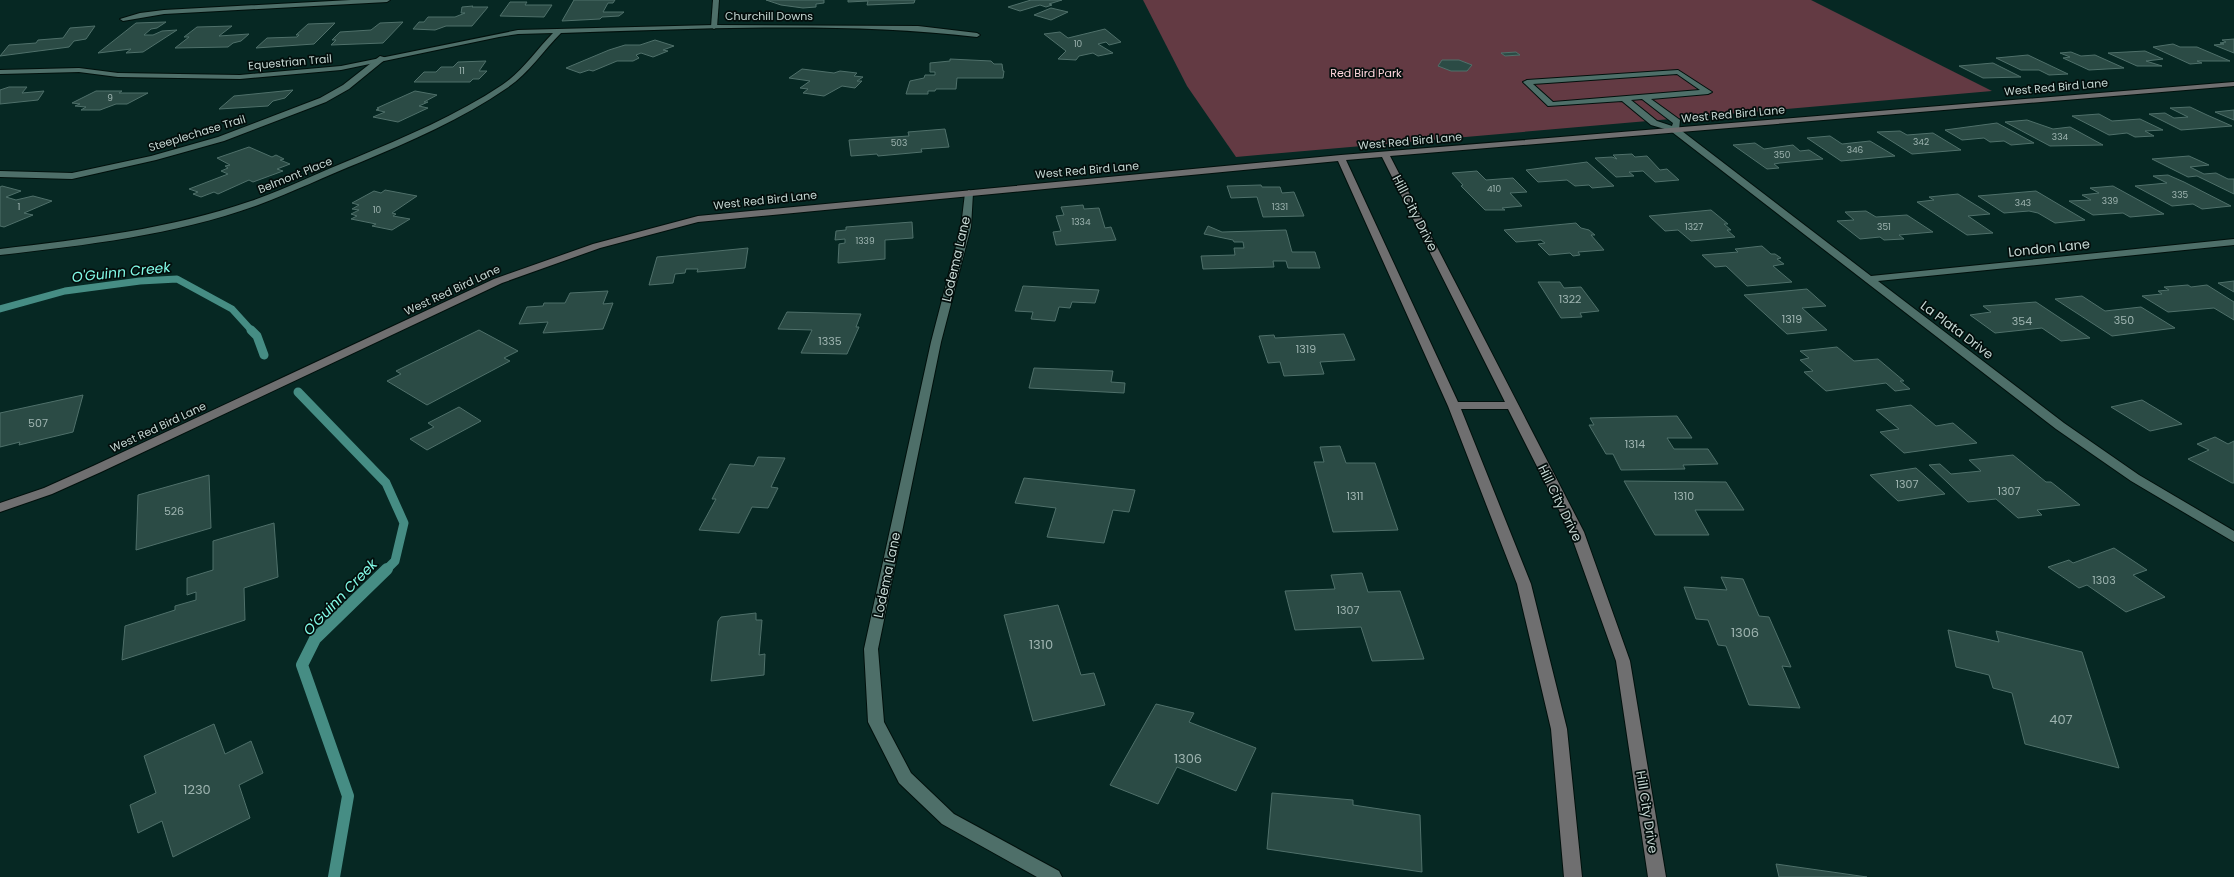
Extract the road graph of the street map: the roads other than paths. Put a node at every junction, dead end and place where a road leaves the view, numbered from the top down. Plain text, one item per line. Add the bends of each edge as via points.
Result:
1 (387, 0) edge
2 (716, 0) edge
3 (123, 19) dead end
4 (714, 27) junction
5 (560, 30) junction
6 (977, 35) dead end
7 (383, 58) junction
8 (0, 72) edge
9 (2234, 84) edge
10 (1644, 97) junction
11 (1623, 98) junction
12 (1675, 130) junction
13 (1385, 155) junction
14 (1340, 158) junction
15 (0, 174) edge
16 (969, 193) junction
17 (2234, 242) edge
18 (0, 252) edge
19 (1867, 279) junction
20 (1510, 405) junction
21 (1454, 406) junction
22 (0, 508) edge
23 (2234, 537) edge
24 (1052, 877) edge
25 (1573, 877) edge
26 (1657, 877) edge

1 - 3 street via 164,12 140,14
2 - 4 street
4 - 5 street, Churchill Downs
4 - 6 street, Churchill Downs via 918,28
5 - 7 street, Equestrian Trail via 499,34
5 - 18 street, Belmont Place via 530,65 505,86 459,113 404,141 254,203 182,224 103,240
7 - 8 street, Equestrian Trail via 341,68 240,77 118,75 79,70
7 - 15 street, Steeplechase Trail via 346,88 323,100 221,139 153,158 72,176
9 - 12 street, West Red Bird Lane
10 - 11 street
10 - 11 street via 1708,92 1678,72 1526,82 1552,104
10 - 12 street via 1677,122
11 - 12 street via 1654,124
12 - 13 street, West Red Bird Lane
12 - 19 street, La Plata Drive
13 - 14 street, West Red Bird Lane
13 - 20 street, Hill City Drive via 1419,218
14 - 16 street, West Red Bird Lane
14 - 21 street
16 - 22 street, West Red Bird Lane via 698,219 619,238 565,255 498,281 48,491
16 - 24 street, Lodema Lane via 966,227 936,342 871,649 876,722 905,778 948,819
17 - 19 street, London Lane
19 - 23 street, La Plata Drive via 2060,426 2135,478
20 - 21 street
20 - 26 street, Hill City Drive via 1577,532 1623,661
21 - 25 street via 1524,584 1559,729

